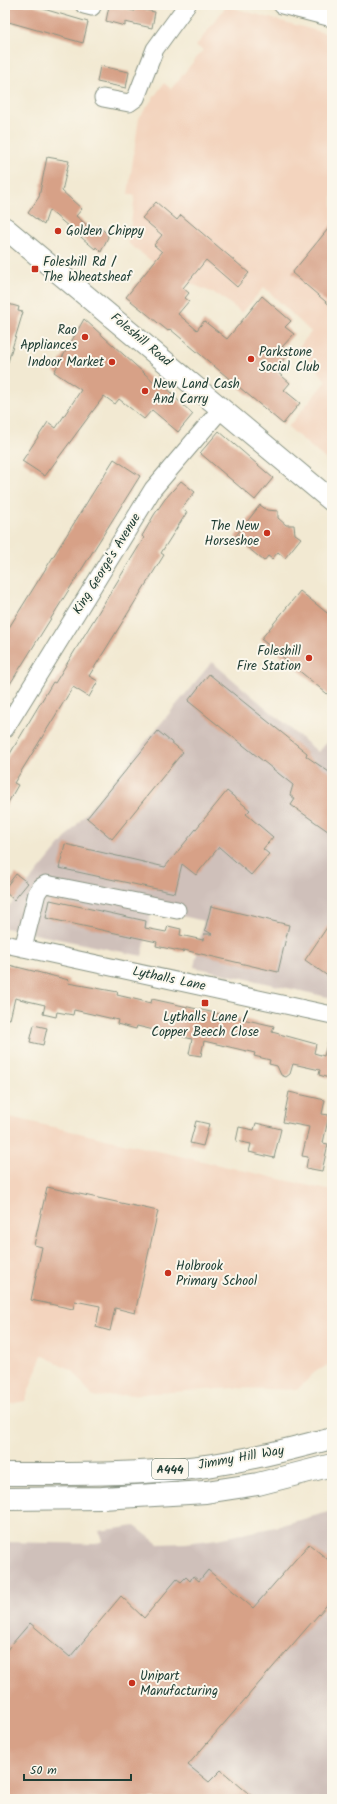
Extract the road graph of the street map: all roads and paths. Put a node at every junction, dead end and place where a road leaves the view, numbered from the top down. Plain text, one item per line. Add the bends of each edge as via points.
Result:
1 (282, 5) edge
2 (184, 6) edge
3 (332, 17) edge
4 (103, 98) dead end
5 (5, 228) edge
6 (222, 408) junction
7 (332, 501) edge
8 (5, 729) edge
9 (177, 910) dead end
10 (5, 944) edge
11 (23, 948) junction
12 (332, 1015) edge
13 (332, 1438) edge
14 (332, 1465) edge
15 (5, 1474) edge
16 (5, 1499) edge

1 - 3 street
2 - 4 street via 155,49 136,98 129,103
5 - 6 main road, Foleshill Road
6 - 7 main road, Foleshill Road
6 - 8 street, King George's Avenue via 153,489
9 - 11 street via 46,884 37,893
10 - 11 street, Lythalls Lane
11 - 12 street, Lythalls Lane
13 - 15 highway, Jimmy Hill Way / A444 via 250,1458 199,1467 74,1474
14 - 16 highway, Jimmy Hill Way / A444 via 258,1484 206,1492 102,1498

